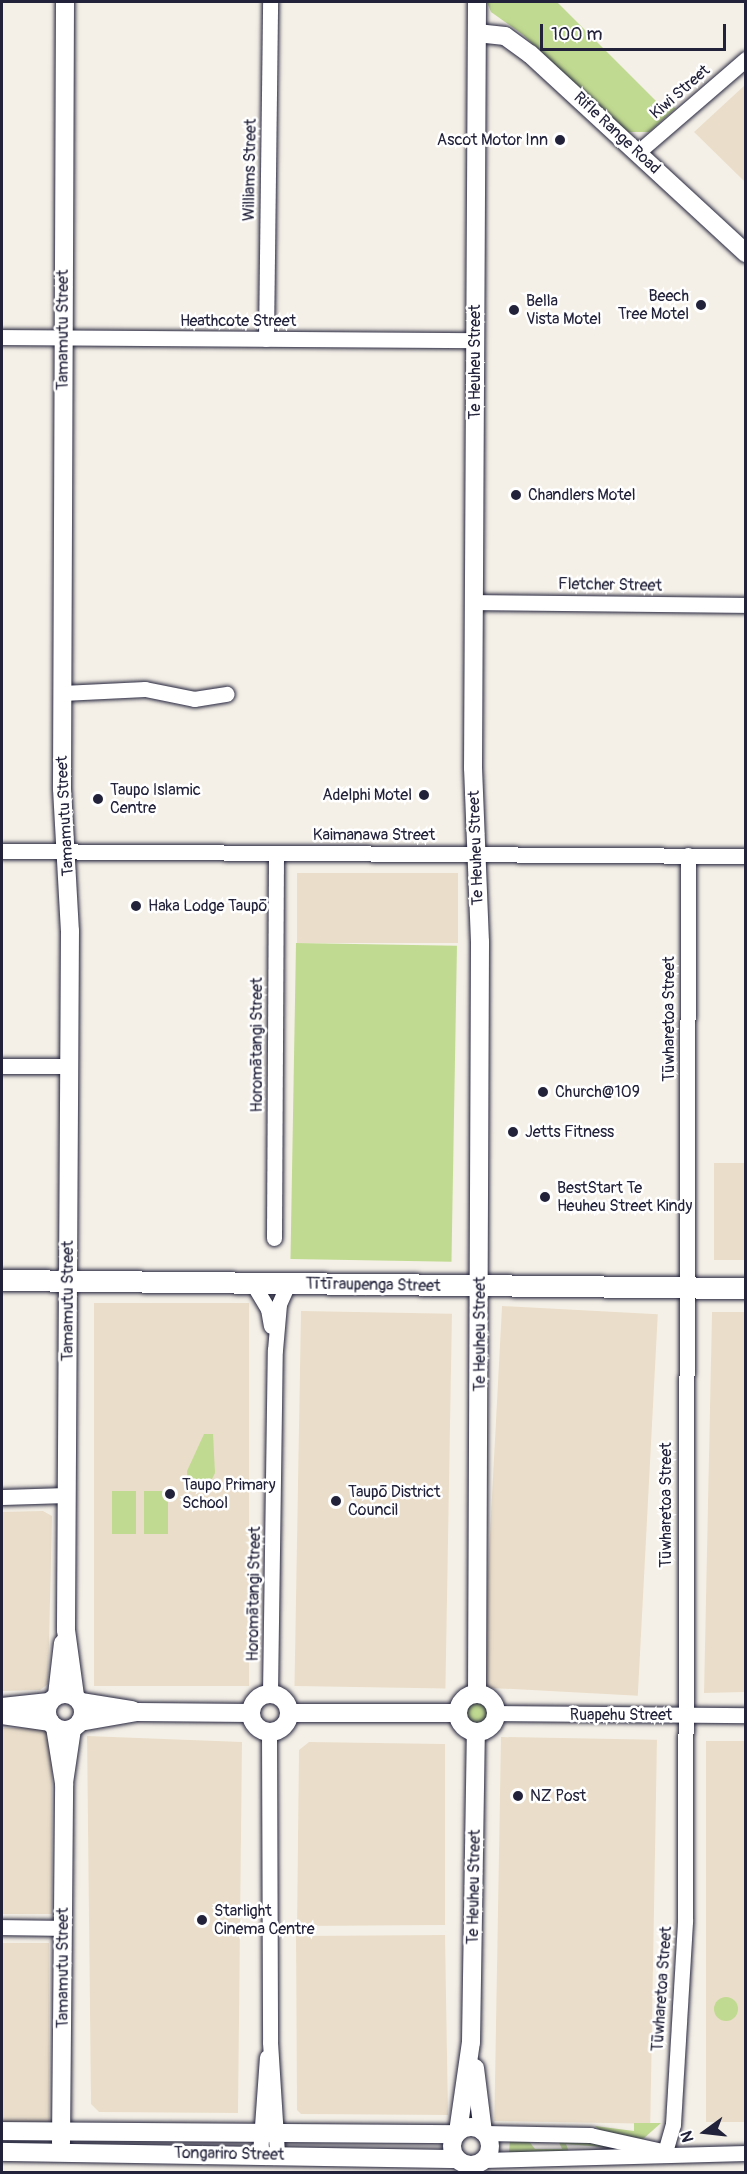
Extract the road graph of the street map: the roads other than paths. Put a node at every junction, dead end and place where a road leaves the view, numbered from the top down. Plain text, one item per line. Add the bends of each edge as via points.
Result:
1 (65, 2) edge
2 (270, 2) edge
3 (477, 2) edge
4 (477, 33) junction
5 (746, 59) edge
6 (638, 153) junction
7 (746, 253) edge
8 (2, 338) edge
9 (63, 338) junction
10 (266, 339) junction
11 (476, 340) junction
12 (474, 602) junction
13 (746, 605) edge
14 (62, 693) junction
15 (227, 694) dead end
16 (2, 851) edge
17 (65, 851) junction
18 (276, 853) junction
19 (476, 853) junction
20 (688, 855) junction
21 (746, 856) edge
22 (2, 1066) edge
23 (69, 1066) junction
24 (274, 1238) dead end
25 (2, 1281) edge
26 (68, 1281) junction
27 (253, 1284) junction
28 (288, 1284) junction
29 (480, 1287) junction
30 (685, 1288) junction
31 (746, 1288) edge
32 (275, 1350) junction
33 (67, 1495) junction
34 (2, 1497) edge
35 (270, 1694) junction
36 (477, 1694) junction
37 (66, 1699) junction
38 (2, 1707) edge
39 (137, 1712) junction
40 (250, 1713) junction
41 (289, 1713) junction
42 (458, 1713) junction
43 (496, 1713) junction
44 (2, 1714) edge
45 (684, 1715) junction
46 (746, 1715) edge
47 (64, 1725) junction
48 (269, 1731) junction
49 (476, 1732) junction
50 (2, 1926) edge
51 (63, 1928) junction
52 (471, 2042) junction
53 (2, 2131) edge
54 (61, 2132) junction
55 (483, 2132) junction
56 (269, 2133) junction
57 (457, 2133) junction
58 (2, 2152) edge
59 (665, 2152) junction
60 (61, 2153) junction
61 (746, 2153) edge
62 (268, 2154) junction
63 (460, 2165) edge
64 (481, 2165) edge

1 - 9 street, Tamamutu Street
2 - 10 street, Williams Street
3 - 4 street, Te Heuheu Street
4 - 6 street, Rifle Range Road via 517,44
4 - 11 street, Te Heuheu Street
5 - 6 street, Kiwi Street
6 - 7 street, Rifle Range Road
8 - 9 street, Heathcote Street
9 - 10 street, Heathcote Street
9 - 14 street, Tamamutu Street
10 - 11 street, Heathcote Street
11 - 12 street, Te Heuheu Street
12 - 13 street, Fletcher Street
12 - 19 street, Te Heuheu Street
14 - 15 street via 145,689 194,699
14 - 17 street, Tamamutu Street
16 - 17 street, Kaimanawa Street
17 - 18 street, Kaimanawa Street
17 - 23 street, Tamamutu Street
18 - 19 street, Kaimanawa Street
18 - 24 street, Horomātangi Street
19 - 20 street, Kaimanawa Street
19 - 29 street, Te Heuheu Street
20 - 21 street, Kaimanawa Street
20 - 30 street, Tūwharetoa Street
22 - 23 street
23 - 26 street, Tamamutu Street
25 - 26 main road, Tītīraupenga Street
26 - 27 main road, Tītīraupenga Street
26 - 33 street, Tamamutu Street
27 - 28 main road, Tītīraupenga Street
27 - 32 street, Horomātangi Street via 268,1309
28 - 29 main road, Tītīraupenga Street
28 - 32 street, Horomātangi Street via 279,1304
29 - 30 main road, Tītīraupenga Street
29 - 36 street, Te Heuheu Street
30 - 31 main road, Tītīraupenga Street
30 - 45 street, Tūwharetoa Street
32 - 35 street, Horomātangi Street
33 - 34 street
33 - 37 street, Tamamutu Street
35 - 40 street via 255,1701
35 - 41 street via 281,1696
36 - 42 street via 466,1698
36 - 43 street via 492,1702
37 - 38 street
37 - 39 street
37 - 47 street
37 - 47 street
39 - 40 street
39 - 47 street
40 - 48 street via 258,1727
41 - 42 street
41 - 48 street via 281,1728
42 - 49 street via 465,1729
43 - 45 street, Ruapehu Street
43 - 49 street via 492,1725
44 - 47 street
45 - 46 street, Ruapehu Street
45 - 59 street, Tūwharetoa Street via 684,1993 672,2128
47 - 51 street, Tamamutu Street
48 - 56 street
49 - 52 street, Te Heuheu Street
50 - 51 street
51 - 54 street, Tamamutu Street
52 - 55 street, Te Heuheu Street
52 - 57 street, Te Heuheu Street
53 - 54 street, Tongariro Street
54 - 56 street, Tongariro Street
54 - 60 street, Tamamutu Street
55 - 57 street via 472,2127
55 - 59 street via 590,2135
55 - 64 street via 489,2145
56 - 57 street, Tongariro Street
56 - 62 street
57 - 63 street via 452,2146
58 - 60 street, Tongariro Street
59 - 61 street
59 - 64 street
60 - 62 street, Tongariro Street
62 - 63 street, Tongariro Street
63 - 64 street

